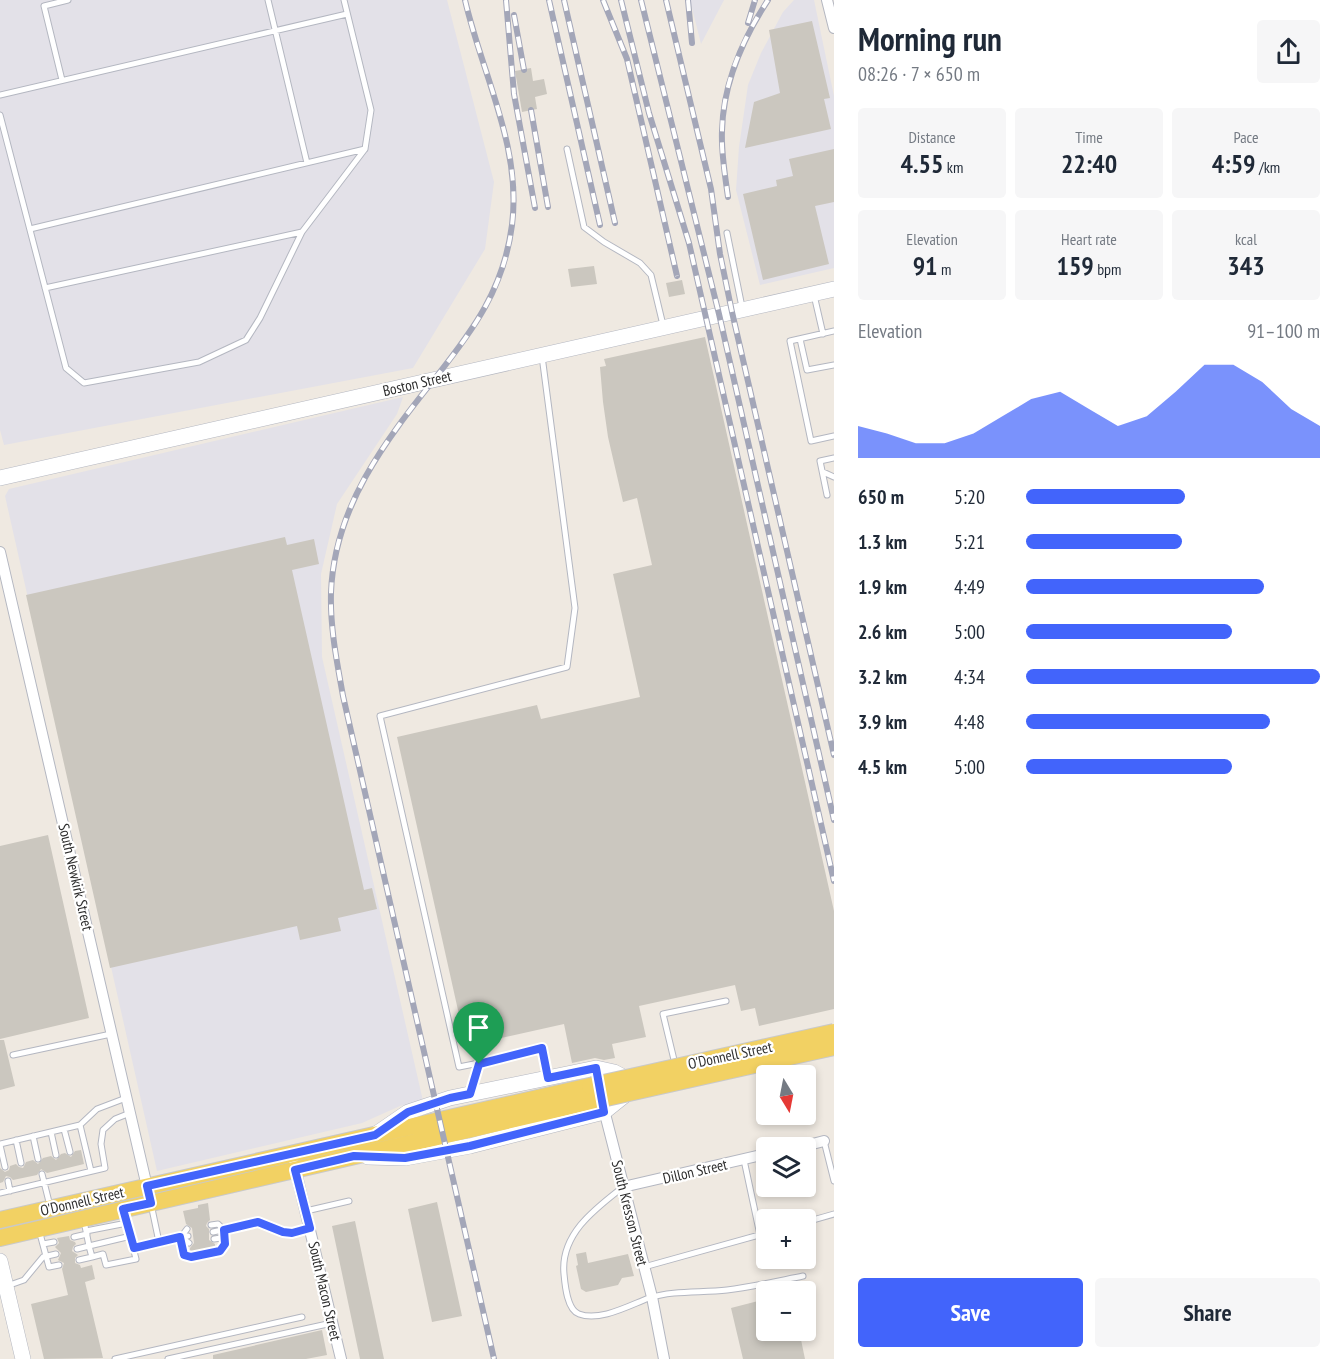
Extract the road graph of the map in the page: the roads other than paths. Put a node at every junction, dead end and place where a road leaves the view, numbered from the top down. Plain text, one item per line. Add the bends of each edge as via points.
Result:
1 (68, 0) edge
2 (268, 0) edge
3 (344, 0) edge
4 (827, 0) edge
5 (43, 3) edge
6 (348, 14) junction
7 (834, 28) edge
8 (275, 31) junction
9 (62, 80) junction
10 (0, 95) edge
11 (0, 114) edge
12 (365, 149) junction
13 (567, 149) dead end
14 (307, 163) junction
15 (30, 229) junction
16 (302, 232) junction
17 (727, 233) dead end
18 (45, 288) junction
19 (834, 289) edge
20 (814, 293) junction
21 (743, 309) junction
22 (663, 327) junction
23 (834, 331) edge
24 (823, 334) junction
25 (800, 339) junction
26 (542, 354) junction
27 (834, 365) edge
28 (834, 436) edge
29 (834, 458) edge
30 (823, 472) junction
31 (834, 477) edge
32 (0, 478) edge
33 (827, 495) dead end
34 (0, 552) edge
35 (726, 1000) dead end
36 (834, 1032) edge
37 (113, 1034) junction
38 (834, 1045) edge
39 (13, 1055) dead end
40 (479, 1064) junction
41 (596, 1068) junction
42 (678, 1076) junction
43 (548, 1078) junction
44 (647, 1082) junction
45 (470, 1094) junction
46 (127, 1098) junction
47 (596, 1100) junction
48 (130, 1113) junction
49 (80, 1125) junction
50 (64, 1129) junction
51 (51, 1132) junction
52 (375, 1135) junction
53 (33, 1136) junction
54 (16, 1140) junction
55 (824, 1141) joint
56 (816, 1143) edge
57 (0, 1145) edge
58 (70, 1152) dead end
59 (56, 1155) dead end
60 (756, 1157) edge
61 (38, 1159) dead end
62 (744, 1160) junction
63 (294, 1161) junction
64 (21, 1163) dead end
65 (4, 1167) dead end
66 (73, 1167) dead end
67 (59, 1170) dead end
68 (91, 1172) junction
69 (42, 1174) dead end
70 (75, 1175) junction
71 (23, 1178) dead end
72 (62, 1179) junction
73 (834, 1180) edge
74 (8, 1181) dead end
75 (44, 1183) junction
76 (147, 1186) junction
77 (25, 1187) junction
78 (623, 1187) junction
79 (10, 1191) junction
80 (0, 1192) edge
81 (81, 1201) junction
82 (350, 1201) dead end
83 (151, 1203) junction
84 (51, 1208) junction
85 (306, 1211) junction
86 (834, 1214) edge
87 (125, 1216) junction
88 (756, 1216) edge
89 (816, 1219) edge
90 (0, 1220) edge
91 (211, 1225) dead end
92 (86, 1228) junction
93 (310, 1228) junction
94 (186, 1229) dead end
95 (224, 1230) junction
96 (213, 1232) dead end
97 (55, 1233) junction
98 (41, 1236) junction
99 (130, 1236) junction
100 (188, 1236) dead end
101 (756, 1236) edge
102 (74, 1237) dead end
103 (180, 1237) junction
104 (0, 1238) edge
105 (214, 1239) dead end
106 (159, 1242) junction
107 (189, 1244) dead end
108 (89, 1246) junction
109 (134, 1248) junction
110 (77, 1249) dead end
111 (56, 1254) dead end
112 (46, 1256) junction
113 (92, 1257) junction
114 (80, 1260) dead end
115 (0, 1261) edge
116 (59, 1265) dead end
117 (644, 1267) junction
118 (803, 1276) dead end
119 (6, 1286) junction
120 (652, 1297) junction
121 (302, 1317) dead end
122 (332, 1323) junction
123 (22, 1359) edge
124 (115, 1359) edge
125 (168, 1359) edge
126 (341, 1359) edge
127 (664, 1359) edge

1 - 5 lane
2 - 8 lane
3 - 6 lane
4 - 7 street
5 - 9 lane
6 - 8 lane
6 - 12 lane via 372,110
8 - 9 lane
8 - 14 lane
9 - 10 lane
11 - 15 lane
12 - 14 lane
12 - 16 lane
13 - 22 lane via 584,227 640,263 651,275
14 - 15 lane
15 - 18 lane
16 - 18 lane
16 - 18 lane via 246,340 199,362 84,383 66,368
17 - 21 lane
19 - 20 main road, Boston Street
20 - 21 main road, Boston Street
20 - 24 lane
21 - 22 main road, Boston Street
22 - 26 main road, Boston Street
23 - 24 lane
24 - 25 lane
25 - 27 lane via 807,370
25 - 28 lane via 790,341 811,441
26 - 32 main road, Boston Street
26 - 40 lane via 575,608 567,667 380,716 459,1067
29 - 30 lane via 820,461
30 - 31 lane
30 - 33 lane
34 - 37 street, South Newkirk Street
35 - 42 lane via 663,1014
36 - 47 main road, O'Donnell Street, bridge
37 - 39 lane
37 - 46 street, South Newkirk Street
38 - 42 main road, O'Donnell Street
38 - 47 main road, O'Donnell Street, bridge
40 - 43 lane via 542,1048
40 - 45 lane
41 - 43 main road, O'Donnell Street
41 - 44 main road, O'Donnell Street via 632,1081
41 - 47 street, South Kresson Street
42 - 44 main road, O'Donnell Street
43 - 45 main road, O'Donnell Street
44 - 47 main road, O'Donnell Street
45 - 52 main road, O'Donnell Street via 408,1112
46 - 48 street, South Newkirk Street
46 - 49 lane via 97,1109
47 - 52 main road, O'Donnell Street
47 - 63 main road, O'Donnell Street via 354,1156
47 - 78 street, South Kresson Street
48 - 68 lane via 103,1130 105,1168
48 - 76 street, South Newkirk Street
49 - 50 lane
49 - 68 lane
50 - 51 lane
50 - 58 lane
51 - 53 lane
51 - 59 lane
52 - 63 main road, O'Donnell Street
53 - 54 lane
53 - 61 lane
54 - 57 lane
54 - 64 lane
55 - 56 street
55 - 73 lane
57 - 65 lane
60 - 62 street, Dillon Street
62 - 78 street, Dillon Street
62 - 88 lane
63 - 76 main road, O'Donnell Street
63 - 83 main road, O'Donnell Street
63 - 85 street, South Macon Street
66 - 70 lane
67 - 72 lane
68 - 70 lane
69 - 75 lane
70 - 72 lane
71 - 77 lane
72 - 75 lane
74 - 79 lane
75 - 77 lane
75 - 84 lane
76 - 81 main road, O'Donnell Street
76 - 83 street, South Newkirk Street
77 - 79 lane
78 - 117 street, South Kresson Street
78 - 120 lane via 580,1224 565,1254 563,1271 571,1308 590,1316
79 - 80 lane
81 - 84 main road, O'Donnell Street
81 - 92 lane
82 - 85 lane
83 - 87 main road, O'Donnell Street
83 - 106 lane
84 - 90 main road, O'Donnell Street
84 - 97 lane
85 - 93 street, South Macon Street
86 - 89 lane
87 - 92 main road, O'Donnell Street
87 - 99 lane
91 - 95 lane via 218,1224
92 - 97 main road, O'Donnell Street
92 - 102 lane
92 - 108 lane
93 - 95 lane via 283,1232 258,1222
93 - 122 street, South Macon Street
94 - 103 lane
95 - 96 lane
95 - 103 lane via 225,1244 220,1251 191,1257 184,1255
95 - 105 lane via 221,1238
97 - 98 main road, O'Donnell Street
98 - 104 main road, O'Donnell Street
98 - 112 lane
99 - 108 lane
99 - 109 lane
100 - 103 lane
101 - 117 lane
103 - 106 lane
103 - 107 lane
106 - 109 lane
108 - 110 lane
108 - 113 lane
109 - 113 lane via 136,1259 106,1265 103,1254
111 - 112 lane
112 - 116 lane via 49,1267
112 - 119 lane via 24,1280
113 - 114 lane
115 - 119 main road
117 - 120 street, South Kresson Street
118 - 120 lane via 726,1290
119 - 123 main road
120 - 127 street, South Kresson Street
121 - 124 lane
122 - 125 lane
122 - 126 street, South Macon Street

